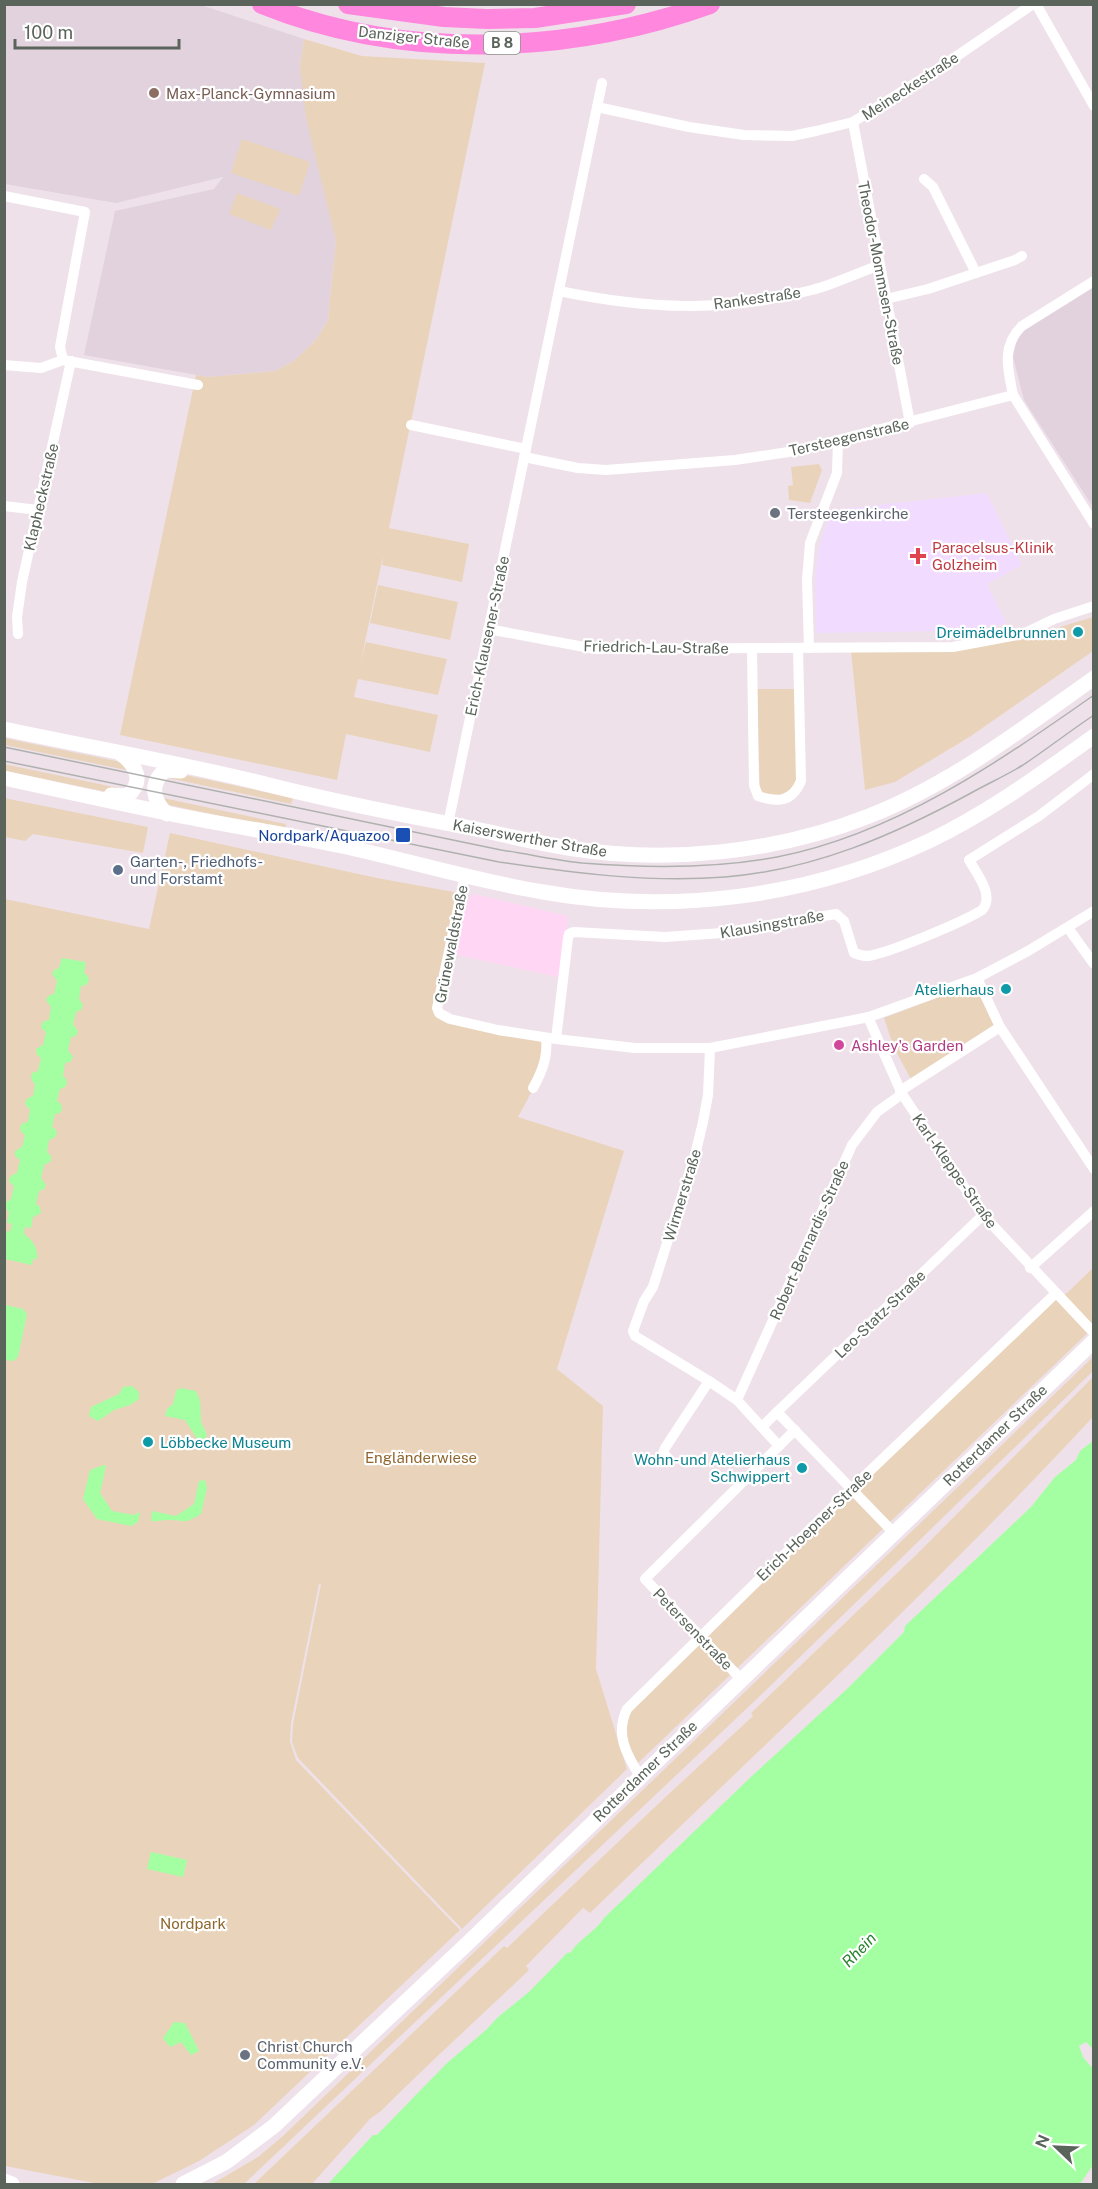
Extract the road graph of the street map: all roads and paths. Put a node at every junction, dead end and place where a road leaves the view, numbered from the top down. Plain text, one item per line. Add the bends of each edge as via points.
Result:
1 (262, 4) edge
2 (626, 4) edge
3 (710, 4) edge
4 (1034, 4) edge
5 (352, 5) edge
6 (602, 83) dead end
7 (1094, 106) edge
8 (597, 107) junction
9 (853, 123) junction
10 (924, 179) dead end
11 (4, 196) edge
12 (1022, 256) dead end
13 (880, 266) junction
14 (976, 273) junction
15 (1094, 281) edge
16 (559, 291) junction
17 (886, 299) junction
18 (67, 360) junction
19 (4, 365) edge
20 (198, 385) dead end
21 (1013, 396) junction
22 (910, 423) junction
23 (411, 425) dead end
24 (838, 440) junction
25 (525, 453) junction
26 (4, 506) edge
27 (38, 510) junction
28 (1094, 524) edge
29 (1094, 606) edge
30 (488, 629) junction
31 (18, 634) dead end
32 (752, 648) junction
33 (804, 648) junction
34 (1094, 678) edge
35 (4, 729) edge
36 (1093, 737) edge
37 (119, 752) junction
38 (195, 768) junction
39 (1094, 774) edge
40 (4, 778) edge
41 (104, 800) junction
42 (167, 813) junction
43 (448, 824) junction
44 (465, 874) junction
45 (1094, 911) edge
46 (1068, 928) junction
47 (1094, 964) edge
48 (977, 978) junction
49 (868, 1017) junction
50 (1000, 1027) junction
51 (551, 1039) junction
52 (710, 1048) junction
53 (533, 1088) dead end
54 (901, 1093) junction
55 (1094, 1169) edge
56 (1094, 1211) edge
57 (982, 1215) junction
58 (1030, 1268) junction
59 (1055, 1294) junction
60 (1094, 1333) edge
61 (1094, 1341) edge
62 (709, 1381) junction
63 (737, 1400) junction
64 (777, 1412) junction
65 (762, 1427) junction
66 (795, 1430) junction
67 (779, 1446) junction
68 (668, 1458) dead end
69 (852, 1488) junction
70 (893, 1532) junction
71 (700, 1636) junction
72 (741, 1679) junction
73 (640, 1776) junction
74 (4, 2181) edge
75 (12, 2184) edge
76 (183, 2184) edge

1 - 3 highway, Danziger Straße / B 8 via 338,29 466,44 535,42 597,34
2 - 5 highway, Danziger Straße / B 8 via 535,18 487,19
4 - 7 street
4 - 9 street, Meineckestraße
6 - 8 street, Erich-Klausener-Straße
8 - 9 street, Meineckestraße via 744,135 792,136
8 - 16 street, Erich-Klausener-Straße
9 - 13 street, Theodor-Mommsen-Straße
10 - 14 street via 933,187
11 - 18 street, Klapheckstraße via 85,212 60,348
12 - 14 street
13 - 16 street, Rankestraße via 815,289 723,306 633,303
13 - 17 street, Theodor-Mommsen-Straße
14 - 17 street
15 - 21 street via 1014,333 1007,355
16 - 25 street, Erich-Klausener-Straße
17 - 22 street, Theodor-Mommsen-Straße
18 - 19 street via 41,368
18 - 20 street
18 - 27 street, Klapheckstraße
21 - 22 street, Tersteegenstraße
21 - 28 street
22 - 24 street, Tersteegenstraße
23 - 25 street
24 - 25 street, Tersteegenstraße via 781,453 606,470 578,468
24 - 33 street via 837,473 810,543
25 - 30 street, Erich-Klausener-Straße
26 - 27 street
27 - 31 street, Klapheckstraße via 22,582
29 - 33 street, Friedrich-Lau-Straße via 1023,634 953,647
30 - 32 street, Friedrich-Lau-Straße via 596,649
30 - 43 street, Erich-Klausener-Straße
32 - 33 street, Friedrich-Lau-Straße
32 - 33 street via 754,785 758,796 770,800 788,798 801,781
34 - 43 street, Kaiserswerther Straße via 964,768 905,800 859,820 782,842 695,853 616,853 568,848
35 - 37 street, Kaiserswerther Straße
36 - 44 street via 1034,779 930,841 835,877 783,889 722,899 637,901 543,892
37 - 38 street, Kaiserswerther Straße
37 - 41 street via 133,763 137,782 127,796 110,795
38 - 42 street via 186,772 165,770 157,778 155,799
38 - 43 street, Kaiserswerther Straße
39 - 51 street, Klausingstraße via 1039,816 969,860 987,894 982,910 871,955 854,953 844,921 836,914 722,933 665,937 569,934
40 - 41 street
41 - 42 street
42 - 44 street
44 - 51 street, Grünewaldstraße via 439,1012 450,1019
45 - 46 street
46 - 47 street
46 - 48 street
48 - 49 street
48 - 50 street
49 - 52 street
49 - 54 street, Karl-Kleppe-Straße
50 - 54 street, Robert-Bernardis-Straße
50 - 55 street
51 - 52 street via 634,1048
51 - 53 street
52 - 62 street, Wirmerstraße via 708,1095 695,1155 653,1287 634,1325 635,1336
54 - 57 street, Karl-Kleppe-Straße
54 - 63 street, Robert-Bernardis-Straße via 877,1112 852,1145
56 - 58 street
57 - 58 street, Karl-Kleppe-Straße
57 - 64 street, Leo-Statz-Straße
58 - 59 street, Karl-Kleppe-Straße
59 - 60 street, Karl-Kleppe-Straße
59 - 69 street, Erich-Hoepner-Straße
61 - 70 street, Rotterdamer Straße
62 - 63 street
62 - 68 street via 665,1448 663,1453
63 - 65 street
64 - 65 street, Leo-Statz-Straße
64 - 66 street
65 - 67 street
66 - 67 street
66 - 69 street
67 - 71 street, Petersenstraße via 645,1579
69 - 70 street
69 - 71 street, Erich-Hoepner-Straße
70 - 72 street, Rotterdamer Straße
71 - 72 street, Petersenstraße
71 - 73 street, Erich-Hoepner-Straße via 625,1715 621,1735
72 - 73 street, Rotterdamer Straße
73 - 76 street, Rotterdamer Straße via 274,2126 226,2162
74 - 75 street

